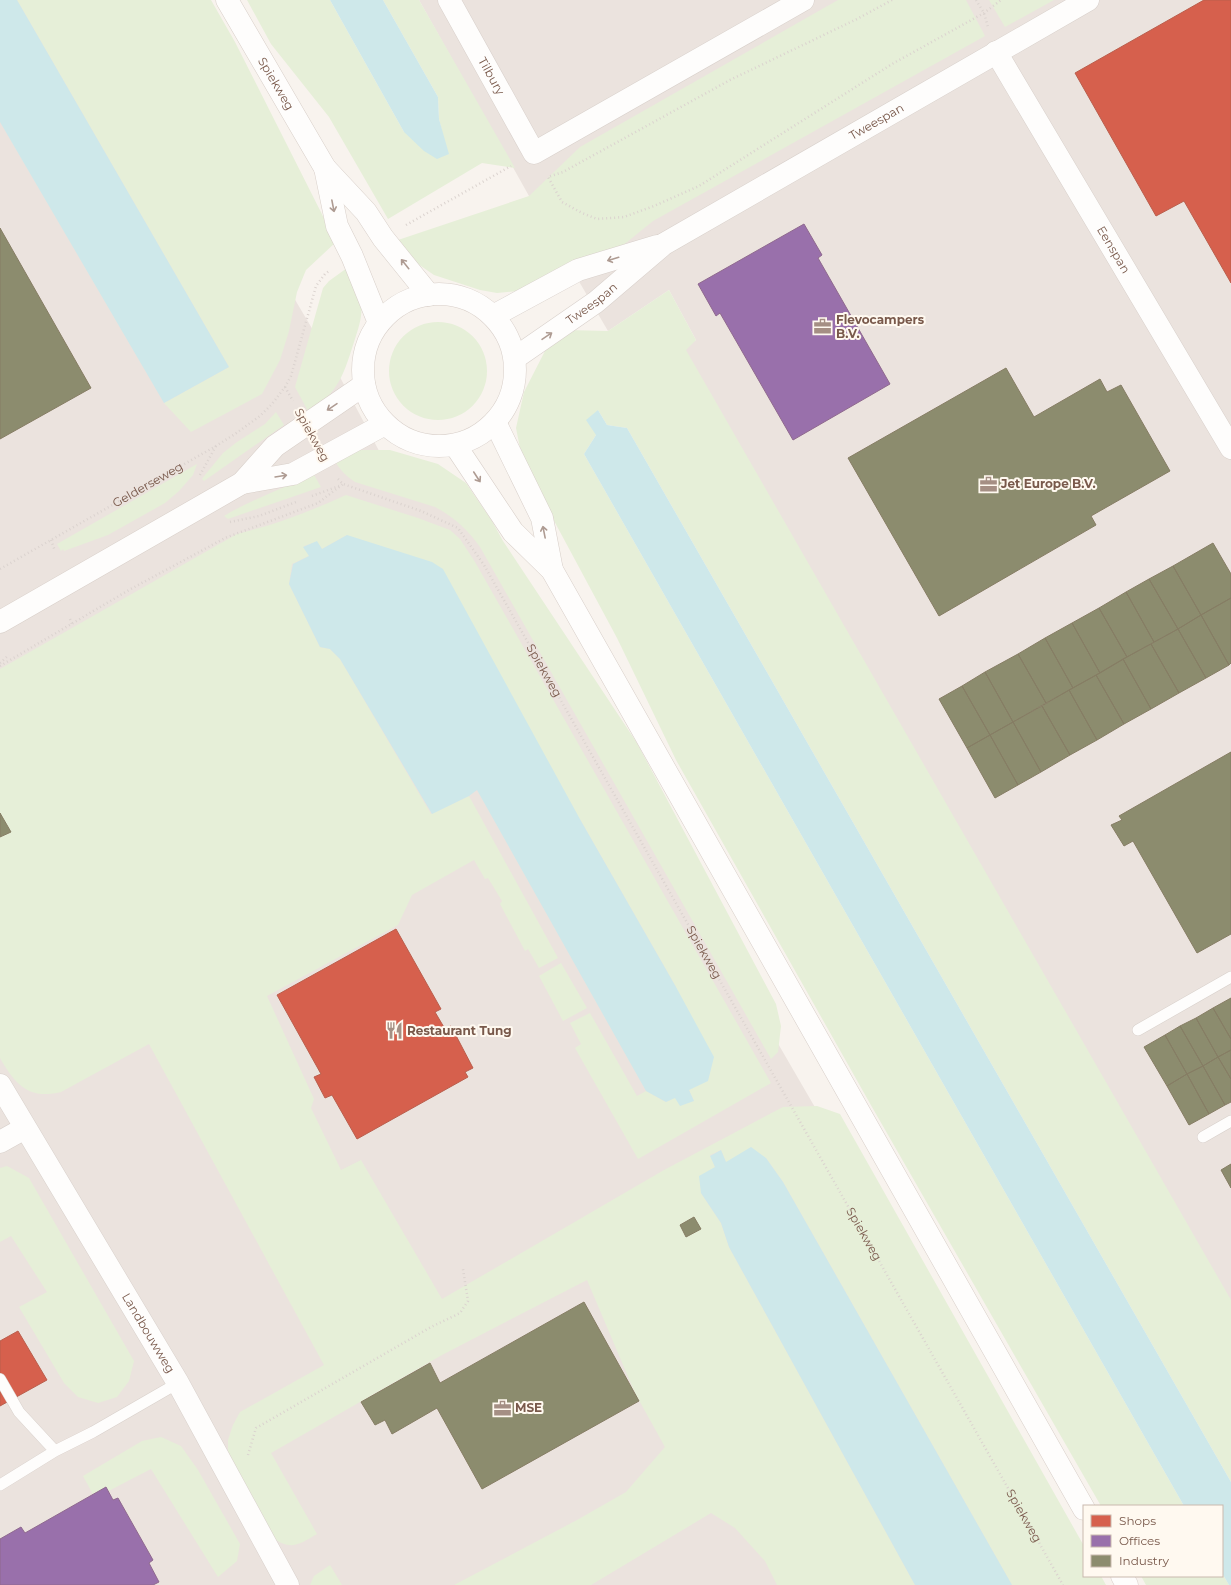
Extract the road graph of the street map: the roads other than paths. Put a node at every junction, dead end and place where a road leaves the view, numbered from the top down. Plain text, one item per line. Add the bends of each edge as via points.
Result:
1 (227, 0) edge
2 (449, 0) edge
3 (803, 0) edge
4 (1088, 0) edge
5 (996, 52) junction
6 (325, 168) junction
7 (664, 244) junction
8 (429, 295) junction
9 (493, 316) junction
10 (379, 323) junction
11 (515, 358) junction
12 (364, 385) junction
13 (495, 422) junction
14 (385, 424) junction
15 (456, 445) junction
16 (1231, 448) edge
17 (242, 483) junction
18 (552, 570) junction
19 (0, 622) edge
20 (1231, 977) edge
21 (1138, 1030) dead end
22 (0, 1085) edge
23 (1231, 1121) edge
24 (25, 1128) junction
25 (1203, 1137) dead end
26 (0, 1142) edge
27 (0, 1379) edge
28 (178, 1384) junction
29 (56, 1451) junction
30 (0, 1485) edge
31 (1083, 1507) edge
32 (288, 1585) edge

1 - 6 street, Spiekweg
2 - 3 street, Tilbury via 534,153
4 - 5 street, Tweespan
5 - 7 street, Tweespan
5 - 16 street, Eenspan
8 -> 6 street, Spiekweg via 383,238 366,212
6 -> 10 street, Spiekweg via 337,226
7 -> 9 street, Tweespan via 578,270
11 -> 7 street, Tweespan via 596,302
8 - 9 street via 452,295 474,302
8 - 10 street via 402,304
9 - 11 street via 507,335
10 - 12 street via 368,342 363,363
11 - 13 street via 515,381 511,396
12 - 14 street via 372,406
12 -> 17 street via 275,446
13 - 15 street via 477,436
18 -> 13 street via 542,518
14 - 15 street via 405,439 430,446
17 -> 14 street via 292,474
15 -> 18 street via 513,532
17 - 19 street
18 - 31 street
20 - 21 lane
22 - 24 street, Landbouwweg
23 - 25 lane
24 - 26 street
24 - 28 street, Landbouwweg
27 - 29 lane via 19,1412
28 - 29 lane
28 - 32 street, Landbouwweg
29 - 30 lane

